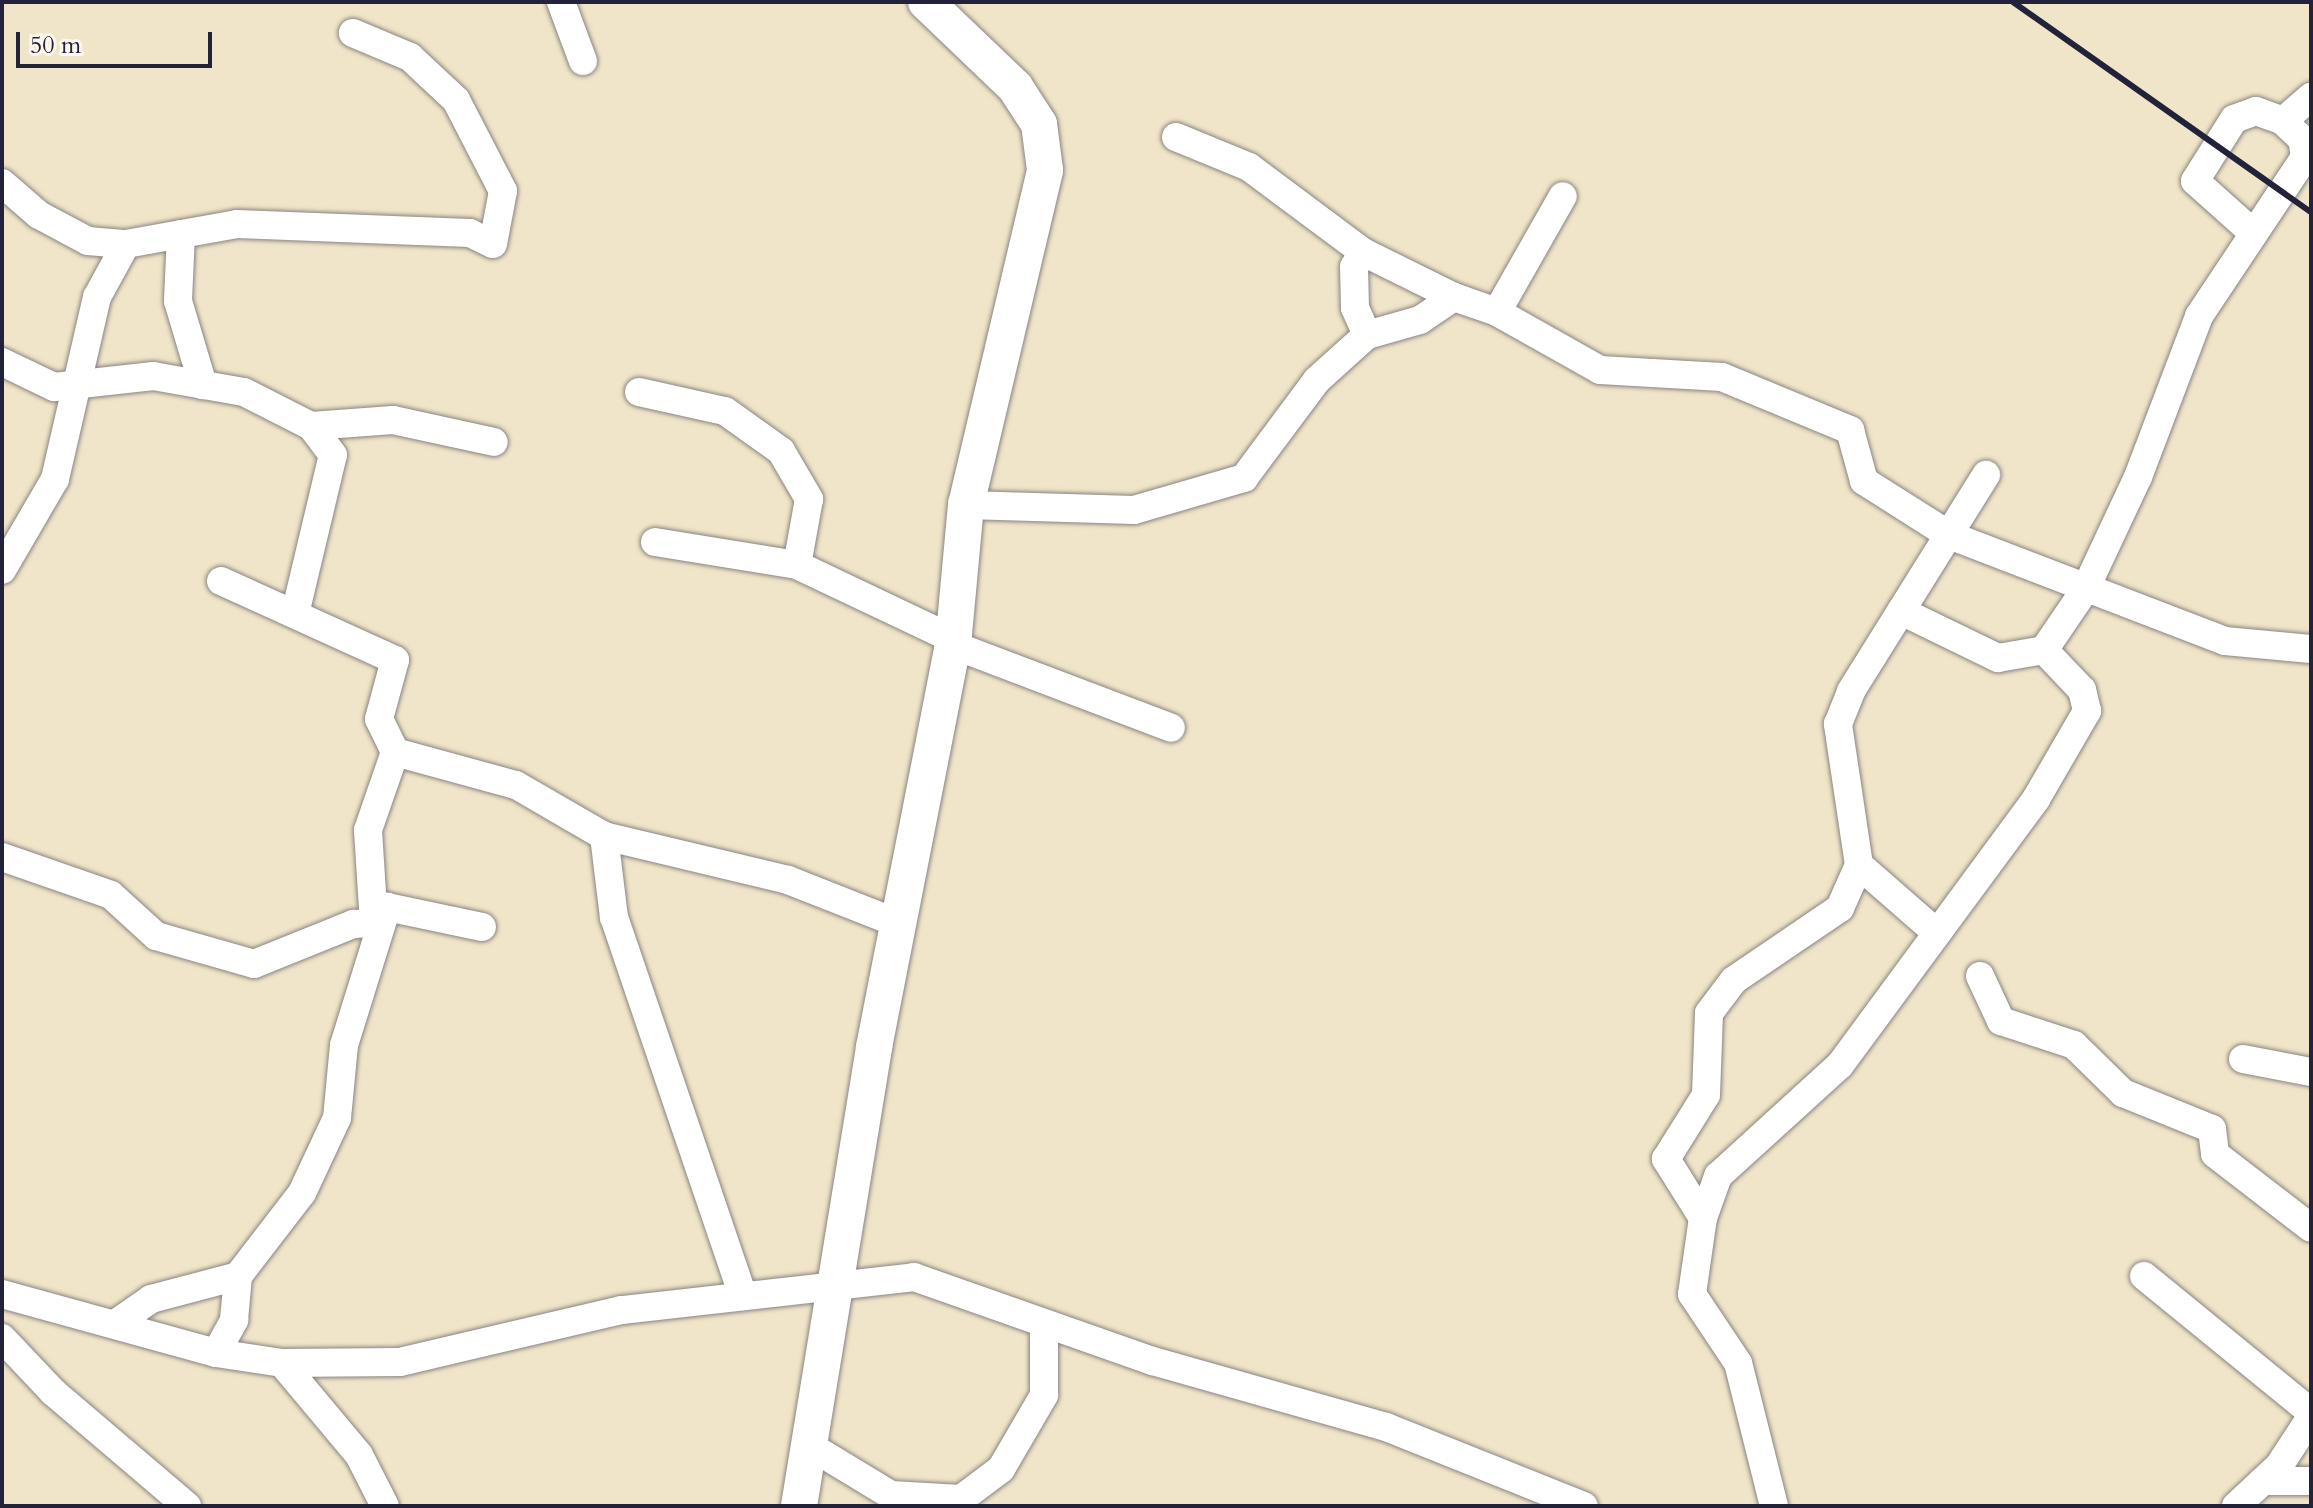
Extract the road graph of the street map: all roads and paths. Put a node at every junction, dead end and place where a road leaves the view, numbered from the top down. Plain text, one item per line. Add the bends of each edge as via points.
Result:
1 (561, 2) edge
2 (926, 2) edge
3 (353, 33) dead end
4 (583, 61) dead end
5 (2311, 97) edge
6 (2283, 121) junction
7 (1176, 137) dead end
8 (2, 183) edge
9 (1563, 196) dead end
10 (2251, 231) junction
11 (181, 234) junction
12 (126, 244) junction
13 (1363, 252) junction
14 (1454, 297) junction
15 (1497, 312) junction
16 (1367, 335) junction
17 (2, 362) edge
18 (83, 381) junction
19 (15, 383) edge
20 (203, 385) junction
21 (639, 392) dead end
22 (311, 426) junction
23 (494, 442) dead end
24 (1986, 475) dead end
25 (966, 505) junction
26 (1949, 535) junction
27 (655, 542) dead end
28 (797, 565) junction
29 (2, 570) edge
30 (221, 581) dead end
31 (2085, 590) junction
32 (1901, 611) junction
33 (295, 614) junction
34 (953, 642) junction
35 (2311, 649) edge
36 (2044, 650) junction
37 (1171, 728) dead end
38 (395, 752) junction
39 (604, 836) junction
40 (2, 857) edge
41 (1859, 865) junction
42 (383, 915) junction
43 (897, 923) junction
44 (482, 927) dead end
45 (1937, 933) junction
46 (1980, 976) dead end
47 (2243, 1059) dead end
48 (2311, 1072) edge
49 (1703, 1218) junction
50 (2311, 1228) edge
51 (238, 1276) junction
52 (2144, 1276) dead end
53 (838, 1283) junction
54 (2, 1294) edge
55 (743, 1296) junction
56 (115, 1324) junction
57 (1044, 1324) junction
58 (2, 1338) edge
59 (216, 1353) junction
60 (282, 1363) junction
61 (2311, 1414) edge
62 (810, 1446) junction
63 (2263, 1481) junction
64 (2311, 1481) edge
65 (187, 1506) edge
66 (385, 1506) edge
67 (799, 1506) edge
68 (1584, 1506) edge
69 (1774, 1506) edge
70 (2236, 1506) edge

1 - 4 street
2 - 25 street via 1015,87 1039,124 1045,170
3 - 11 street via 410,57 456,100 503,191 493,244 470,233 237,224
5 - 6 street
6 - 10 street via 2302,139 2305,157
6 - 10 street via 2256,111 2234,119 2195,181
7 - 13 street via 1249,167
8 - 12 street via 39,215 88,241
9 - 15 street
10 - 31 street via 2199,316 2138,477
11 - 12 street
11 - 20 street via 178,301
12 - 18 street via 97,297
13 - 14 street
13 - 16 street via 1354,267 1355,308
14 - 15 street
14 - 16 street via 1420,320
15 - 26 street via 1600,370 1722,377 1850,430 1864,481
16 - 25 street via 1317,380 1244,478 1134,510
17 - 19 street
18 - 19 street via 54,387
18 - 20 street via 153,376
18 - 29 street via 55,479
20 - 22 street via 244,392
21 - 28 street via 725,411 781,451 809,499
22 - 23 street via 393,420
22 - 33 street via 333,455
24 - 26 street
25 - 34 street
26 - 31 street
26 - 32 street
27 - 28 street
28 - 34 street
30 - 33 street
31 - 35 street via 2225,641
31 - 36 street
32 - 36 street via 1998,658
32 - 41 street via 1838,724
33 - 38 street via 395,660 379,719
34 - 37 street
34 - 43 street
36 - 45 street via 2082,690 2087,711 2036,799
38 - 39 street via 516,785
38 - 42 street via 368,830 373,908
39 - 43 street via 788,880
39 - 55 street via 614,917
40 - 42 street via 111,895 156,936 254,964
41 - 45 street
41 - 49 street via 1840,908 1734,980 1709,1013 1706,1095 1666,1159
42 - 44 street
42 - 51 street via 344,1045 337,1118 302,1193
43 - 53 street
45 - 49 street via 1840,1065 1718,1176
46 - 50 street via 2001,1021 2074,1045 2123,1093 2212,1129 2215,1154
47 - 48 street
49 - 69 street via 1692,1294 1738,1363
51 - 56 street via 151,1299
51 - 59 street via 234,1320
52 - 61 street
53 - 55 street
53 - 57 street via 914,1277
53 - 62 street
54 - 56 street
55 - 60 street via 622,1310 400,1362
56 - 59 street
57 - 62 street via 1044,1395 1001,1469 961,1499 891,1495
57 - 68 street via 1386,1427
58 - 65 street via 53,1392
59 - 60 street
60 - 66 street via 359,1455
61 - 63 street
62 - 67 street
63 - 64 street
63 - 70 street

